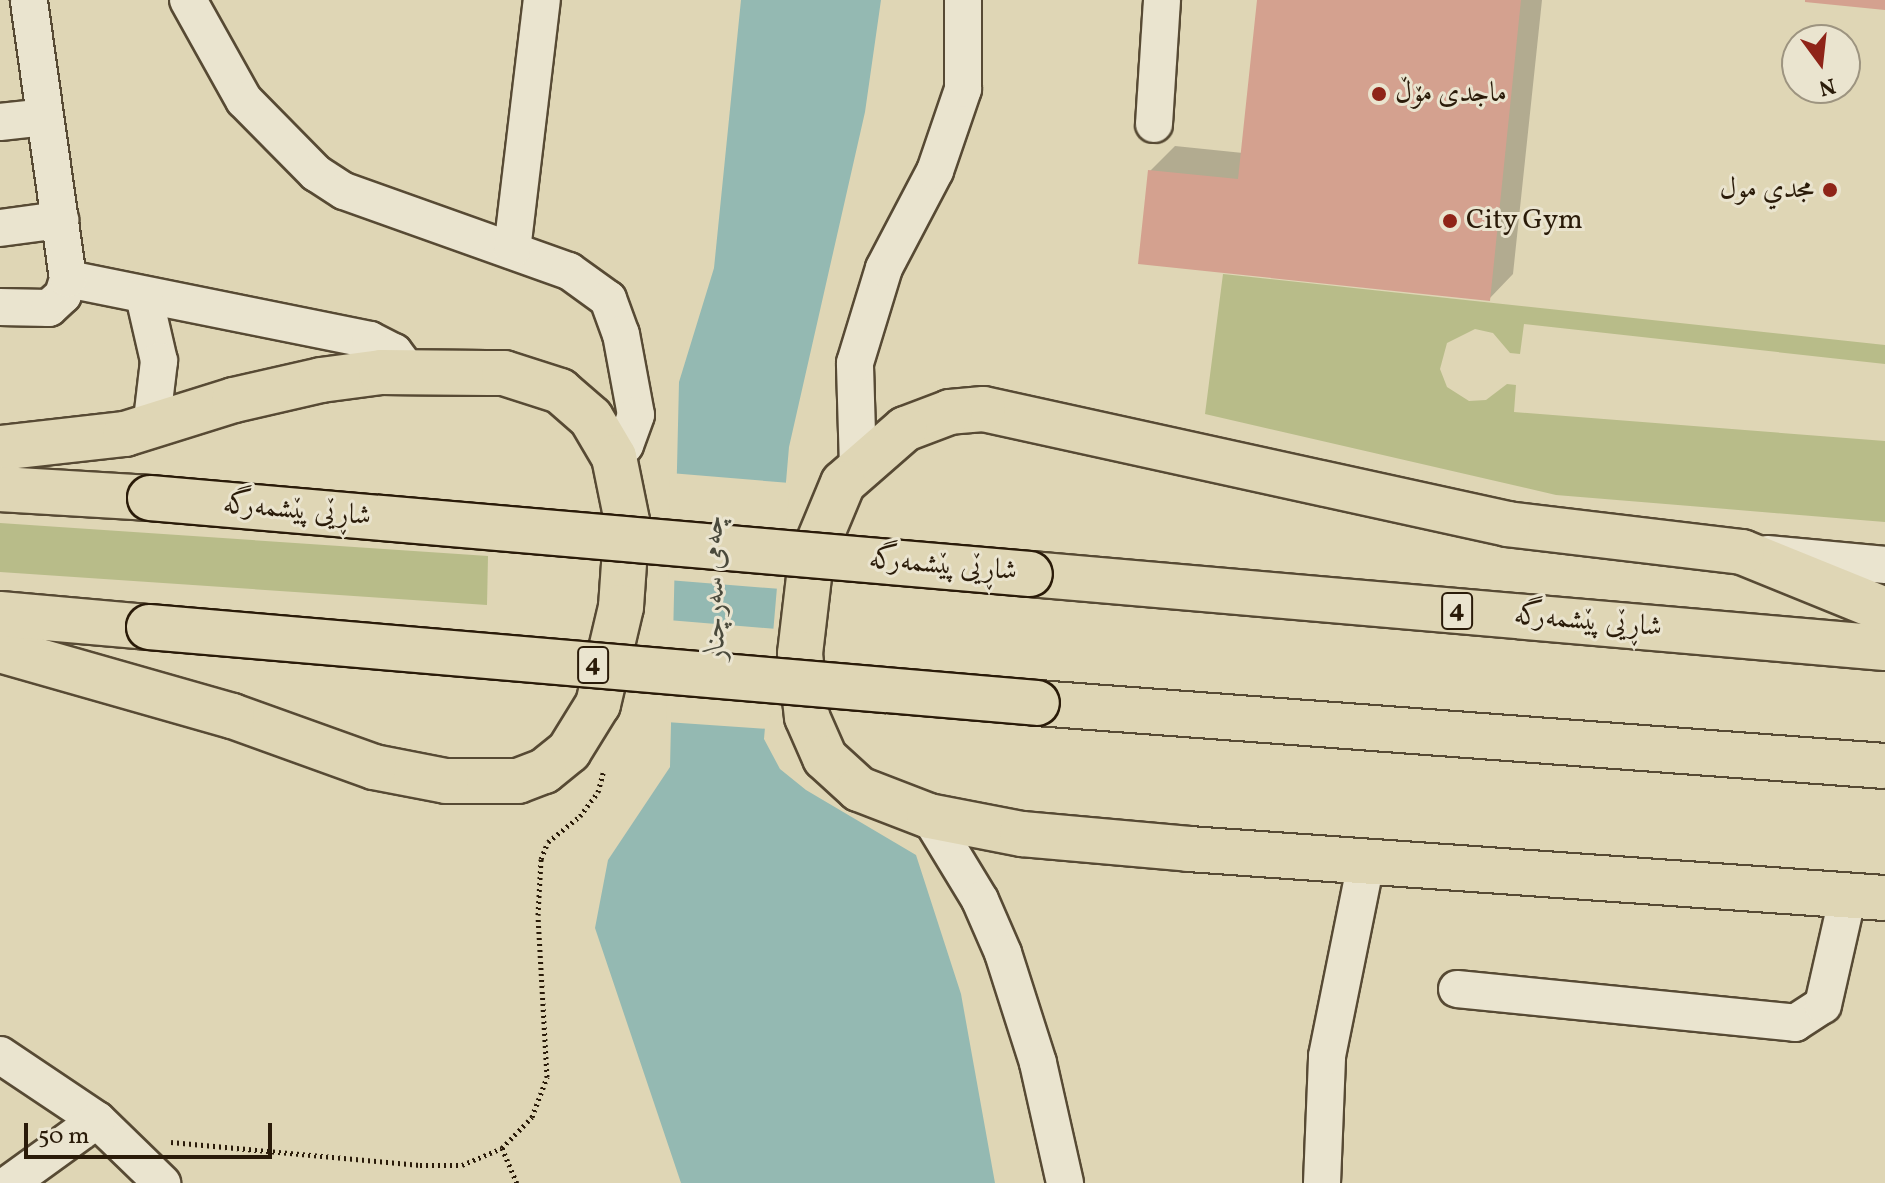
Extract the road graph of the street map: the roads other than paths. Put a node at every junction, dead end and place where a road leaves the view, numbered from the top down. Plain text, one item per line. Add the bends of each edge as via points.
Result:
1 (29, 0) edge
2 (188, 0) edge
3 (542, 0) edge
4 (963, 0) edge
5 (1162, 0) edge
6 (45, 117) junction
7 (0, 122) edge
8 (1154, 124) dead end
9 (60, 220) junction
10 (0, 228) edge
11 (512, 250) junction
12 (68, 279) junction
13 (130, 293) junction
14 (0, 307) edge
15 (410, 373) junction
16 (151, 428) junction
17 (0, 448) edge
18 (614, 457) junction
19 (858, 467) junction
20 (0, 489) edge
21 (1742, 552) junction
22 (1885, 565) edge
23 (1885, 610) edge
24 (0, 614) edge
25 (1885, 648) edge
26 (0, 650) edge
27 (1885, 766) edge
28 (929, 816) junction
29 (1366, 863) junction
30 (1866, 896) edge
31 (1457, 989) dead end
32 (0, 1055) edge
33 (107, 1128) junction
34 (10, 1183) edge
35 (162, 1183) edge
36 (1065, 1183) edge
37 (1322, 1183) edge

1 - 6 street
2 - 11 street via 244,100 316,173 344,191
3 - 11 street
4 - 19 street via 963,89 935,171 884,268 855,363
5 - 8 street
6 - 7 street
6 - 9 street
9 - 10 street
9 - 12 street
11 - 18 street via 589,281 616,315 636,415 625,445
12 - 13 street
12 - 14 street via 63,295 49,308
13 - 15 street via 370,340 394,352
13 - 16 street via 159,361
15 - 16 highway via 285,387
15 - 18 highway via 483,370 560,391 591,418
16 - 17 highway via 95,440
18 - 26 highway via 627,521 611,657 592,717 569,751 532,777 506,783 446,781 374,767 218,712
19 - 21 highway via 905,429 950,412 983,409 1508,524
19 - 28 highway via 832,501 811,560 800,632 807,717 825,758 847,781 874,797
20 - 25 highway, شاڕێی پێشمەرگە / 4, bridge
21 - 22 street
21 - 23 highway
24 - 27 highway, 4, bridge via 1037,703
28 - 29 highway via 1022,834
28 - 36 street via 980,900 1003,953 1038,1063
29 - 30 highway
29 - 37 street via 1327,1056
30 - 31 street via 1823,1005 1795,1023
32 - 33 street
33 - 34 street
33 - 35 street

